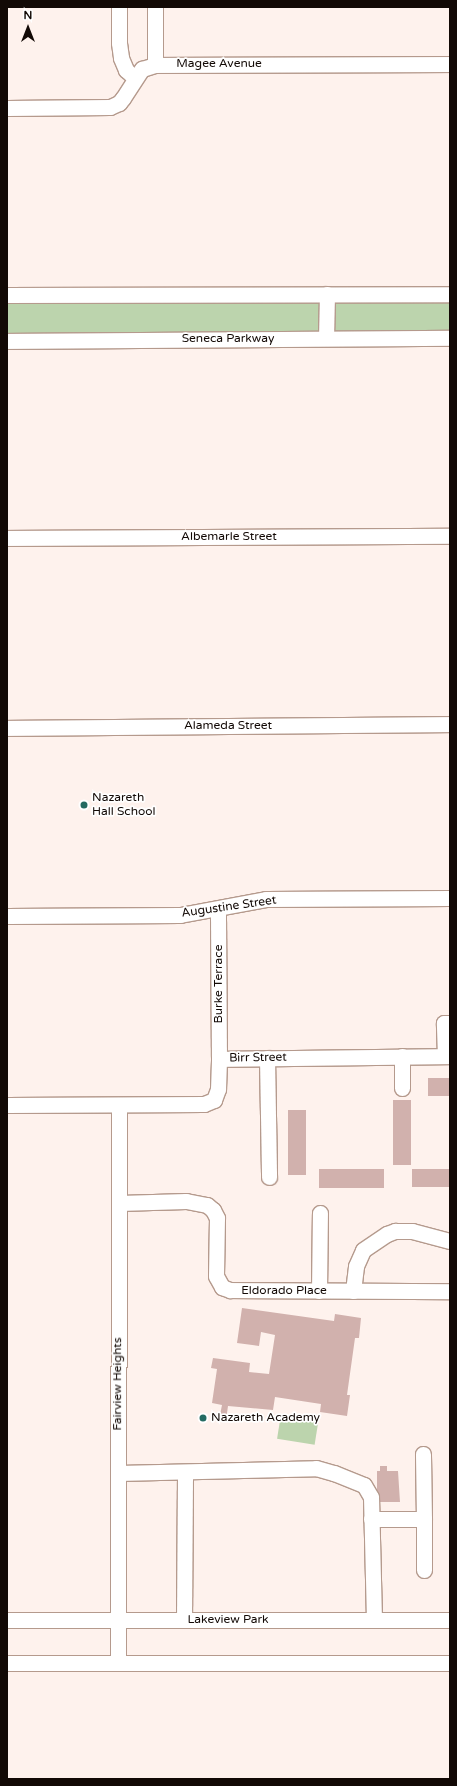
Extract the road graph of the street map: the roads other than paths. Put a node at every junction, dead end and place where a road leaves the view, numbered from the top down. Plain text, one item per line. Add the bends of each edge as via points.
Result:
1 (119, 7) edge
2 (155, 7) edge
3 (450, 64) edge
4 (156, 65) junction
5 (135, 78) junction
6 (7, 108) edge
7 (327, 294) junction
8 (450, 294) edge
9 (7, 295) edge
10 (326, 338) junction
11 (450, 338) edge
12 (7, 341) edge
13 (450, 536) edge
14 (7, 538) edge
15 (450, 724) edge
16 (7, 728) edge
17 (450, 898) edge
18 (218, 909) junction
19 (7, 916) edge
20 (450, 1023) edge
21 (402, 1056) junction
22 (448, 1056) edge
23 (267, 1058) junction
24 (219, 1059) junction
25 (402, 1088) dead end
26 (7, 1105) edge
27 (119, 1105) junction
28 (269, 1177) dead end
29 (119, 1203) junction
30 (320, 1213) dead end
31 (450, 1241) edge
32 (319, 1291) junction
33 (353, 1291) junction
34 (450, 1291) edge
35 (423, 1454) dead end
36 (184, 1472) junction
37 (118, 1473) junction
38 (371, 1519) junction
39 (424, 1519) junction
40 (424, 1570) dead end
41 (7, 1620) edge
42 (118, 1620) junction
43 (184, 1620) junction
44 (374, 1620) junction
45 (450, 1620) edge
46 (7, 1663) edge
47 (118, 1663) junction
48 (450, 1663) edge

1 - 5 street via 121,58 126,70
2 - 4 street
3 - 4 street, Magee Avenue
4 - 5 street, Magee Avenue via 146,67
5 - 6 street, Magee Avenue via 123,98 110,107
7 - 8 street
7 - 9 street
7 - 10 street
10 - 11 street, Seneca Parkway
10 - 12 street, Seneca Parkway
13 - 14 street, Albemarle Street
15 - 16 street, Alameda Street
17 - 18 street, Augustine Street via 266,899
18 - 19 street, Augustine Street via 180,915
18 - 24 street, Burke Terrace
20 - 22 street via 444,1023
21 - 22 street, Birr Street
21 - 23 street, Birr Street
21 - 25 street
23 - 24 street, Birr Street
23 - 28 street
24 - 27 street, Birr Street via 216,1097 211,1102
26 - 27 street, Birr Street
27 - 29 street, Fairview Heights
29 - 32 street, Eldorado Place via 186,1201 207,1205 213,1210 217,1222 216,1276 218,1282 226,1288 237,1291
29 - 37 street, Fairview Heights
30 - 32 street
31 - 33 street via 404,1230 388,1234 363,1250 356,1266
32 - 33 street, Eldorado Place
33 - 34 street, Eldorado Place
35 - 39 street
36 - 37 street
36 - 38 street via 316,1468 328,1471 364,1485 371,1497
36 - 43 street
37 - 42 street, Fairview Heights
38 - 39 street
38 - 44 street
39 - 40 street
41 - 42 street, Lakeview Park
42 - 43 street, Lakeview Park
42 - 47 street, Fairview Heights
43 - 44 street, Lakeview Park
44 - 45 street, Lakeview Park
46 - 47 street
47 - 48 street

